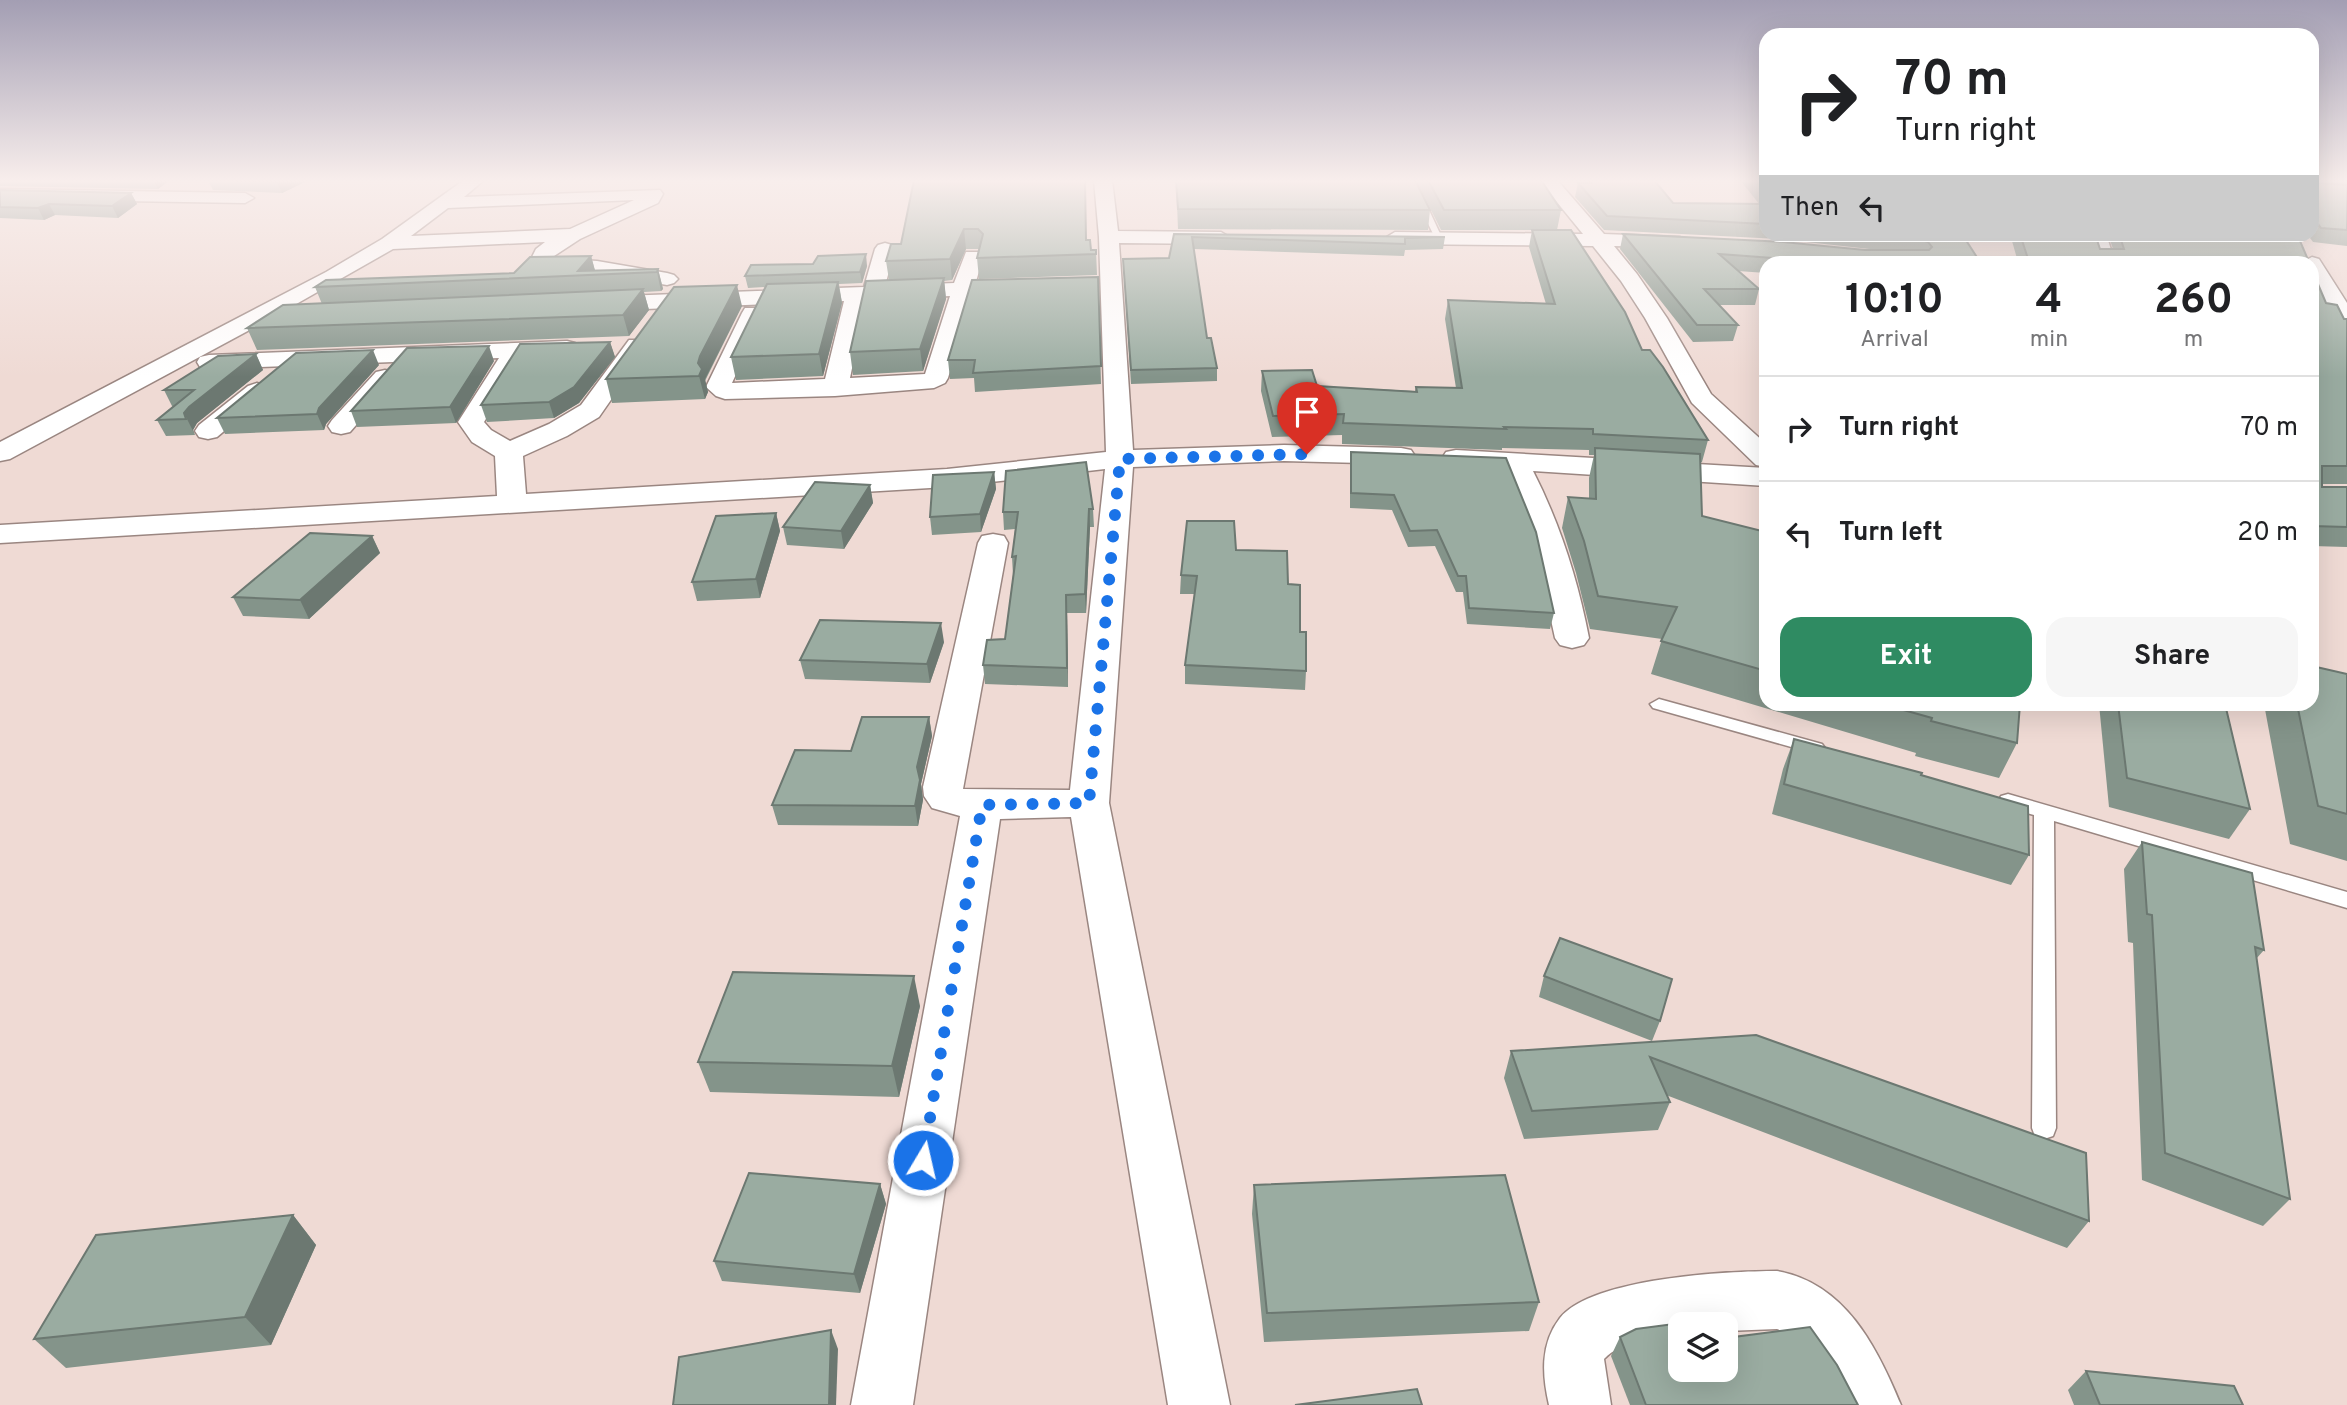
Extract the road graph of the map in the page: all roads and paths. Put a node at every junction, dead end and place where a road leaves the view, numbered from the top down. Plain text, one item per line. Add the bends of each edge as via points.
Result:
1 (384, 246) edge
2 (556, 246) edge
3 (1107, 246) edge
4 (1603, 246) edge
5 (885, 249) dead end
6 (973, 256) edge
7 (2319, 276) edge
8 (1044, 287) edge
9 (963, 289) junction
10 (865, 293) junction
11 (761, 296) junction
12 (671, 300) junction
13 (577, 305) edge
14 (2319, 314) edge
15 (333, 316) edge
16 (251, 319) junction
17 (2346, 319) edge
18 (636, 346) junction
19 (516, 350) junction
20 (405, 355) junction
21 (295, 359) junction
22 (166, 364) junction
23 (835, 388) junction
24 (341, 426) dead end
25 (208, 431) dead end
26 (509, 452) junction
27 (1759, 452) edge
28 (0, 453) edge
29 (1120, 459) junction
30 (1514, 461) junction
31 (1759, 477) edge
32 (512, 504) junction
33 (0, 534) edge
34 (993, 544) dead end
35 (1572, 638) dead end
36 (1659, 704) dead end
37 (1832, 752) edge
38 (1991, 796) edge
39 (1089, 803) junction
40 (982, 805) junction
41 (2044, 811) junction
42 (2347, 900) edge
43 (2044, 1128) dead end
44 (882, 1405) edge
45 (1199, 1405) edge
46 (1580, 1405) edge
47 (1870, 1405) edge

1 - 16 street
2 - 12 street via 541,255 539,263 664,278 678,287
3 - 29 street via 1098,285
4 - 27 street via 1656,318 1701,398
5 - 10 street
6 - 9 street
7 - 17 street
8 - 9 street
9 - 10 street
9 - 23 street via 933,380
10 - 11 street
10 - 23 street
11 - 12 street
11 - 23 street via 719,387 733,391
12 - 13 street
12 - 18 street
14 - 17 street
15 - 16 street
16 - 22 street
18 - 19 street
18 - 26 street via 590,411
19 - 20 street
19 - 26 street via 471,422 472,428
20 - 21 street
20 - 24 street
21 - 22 street
21 - 25 street
22 - 28 street
26 - 32 street
29 - 30 street via 1284,453
29 - 32 street via 947,478
29 - 39 street
30 - 31 street
30 - 35 street via 1535,502 1563,584
32 - 33 street
34 - 40 street via 943,790 946,799
36 - 37 lane
38 - 41 lane
39 - 40 street
39 - 45 street
40 - 44 street
41 - 42 lane
41 - 43 lane
46 - 47 street via 1572,1362 1584,1335 1608,1321 1746,1299 1787,1301 1820,1322 1844,1351

